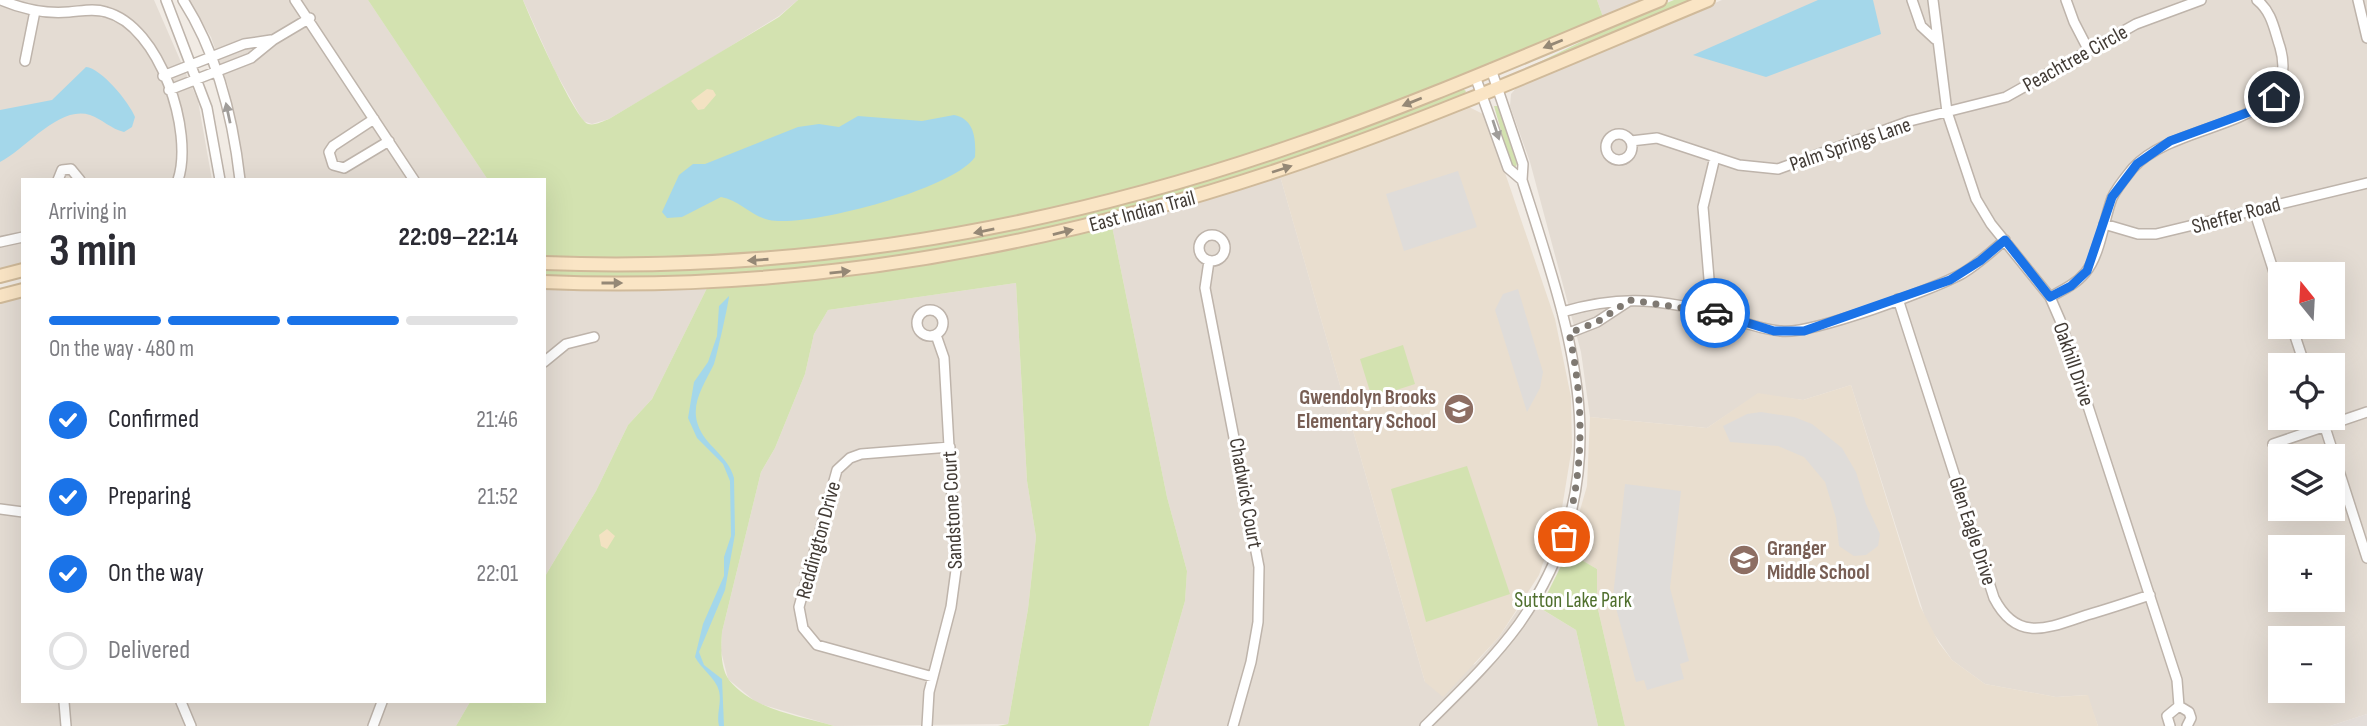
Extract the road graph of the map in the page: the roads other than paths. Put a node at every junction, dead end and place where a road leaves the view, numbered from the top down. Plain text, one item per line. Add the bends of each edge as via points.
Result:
1 (1, 0) edge
2 (166, 0) edge
3 (183, 0) edge
4 (295, 0) edge
5 (1660, 0) edge
6 (1708, 0) edge
7 (1913, 0) edge
8 (1933, 0) edge
9 (2066, 0) edge
10 (2202, 0) edge
11 (2257, 0) edge
12 (2358, 0) edge
13 (35, 11) junction
14 (310, 19) junction
15 (2367, 38) edge
16 (1935, 39) junction
17 (273, 40) junction
18 (2089, 51) junction
19 (210, 56) junction
20 (25, 61) dead end
21 (191, 64) junction
22 (1491, 69) junction
23 (216, 72) junction
24 (163, 76) junction
25 (1475, 76) junction
26 (197, 79) junction
27 (1497, 87) junction
28 (169, 90) junction
29 (1482, 93) junction
30 (1947, 112) junction
31 (374, 119) junction
32 (389, 141) junction
33 (1631, 141) dead end
34 (1714, 157) junction
35 (59, 178) edge
36 (78, 178) edge
37 (178, 178) edge
38 (220, 178) edge
39 (240, 178) edge
40 (413, 178) edge
41 (1522, 180) junction
42 (2367, 183) edge
43 (2254, 210) junction
44 (2104, 225) junction
45 (21, 237) edge
46 (2005, 240) junction
47 (0, 242) edge
48 (1209, 261) dead end
49 (2271, 262) edge
50 (546, 263) edge
51 (21, 271) edge
52 (0, 276) edge
53 (546, 282) edge
54 (21, 291) edge
55 (0, 296) edge
56 (2050, 297) junction
57 (1898, 299) junction
58 (1630, 300) junction
59 (1708, 311) junction
60 (1562, 312) junction
61 (1569, 333) junction
62 (936, 335) dead end
63 (594, 337) dead end
64 (546, 360) edge
65 (2367, 412) edge
66 (2345, 417) edge
67 (2305, 430) edge
68 (2326, 430) edge
69 (2273, 444) dead end
70 (950, 447) junction
71 (0, 509) edge
72 (21, 512) edge
73 (2367, 558) edge
74 (2150, 595) junction
75 (933, 677) junction
76 (64, 703) edge
77 (181, 703) edge
78 (382, 703) edge
79 (2179, 706) junction
80 (66, 726) edge
81 (191, 726) edge
82 (373, 726) edge
83 (926, 726) edge
84 (1233, 726) edge
85 (1425, 726) edge
86 (2170, 726) edge
87 (2187, 726) edge

1 - 13 street
2 - 21 street
3 - 19 street
4 - 14 street
5 -> 22 main road, East Indian Trail
6 - 27 main road, East Indian Trail
7 - 16 street, Oakhill Drive via 1921,26
8 - 16 street, Oakhill Drive
9 - 18 street
10 - 18 street, Peachtree Circle via 2153,16
11 - 44 street via 2271,18 2283,59 2278,91 2260,107 2170,141 2149,154 2119,185
12 - 15 street
13 - 20 street
13 - 24 street via 95,10 118,16 146,39
14 - 17 street
14 - 31 street
16 - 30 street, Oakhill Drive
17 - 19 street
17 - 23 street via 251,58
18 - 30 street, Peachtree Circle via 2006,97
19 - 21 street
19 - 23 street
21 - 24 street
21 - 26 street
22 - 25 main road, East Indian Trail
22 - 27 street
23 - 26 street
39 -> 23 street
24 - 28 street
25 - 29 street
25 -> 50 main road, East Indian Trail via 1342,129 1220,170 981,231 890,247 769,260
26 - 28 street
26 - 38 street
27 - 29 main road, East Indian Trail
27 - 41 street via 1523,164
28 - 37 street via 184,151
29 -> 41 street via 1508,168
53 -> 29 main road, East Indian Trail via 789,277 1018,243 1242,182
30 - 34 street, Palm Springs Lane via 1777,169 1753,169
30 - 46 street, Oakhill Drive via 1976,199
31 - 32 street
31 - 32 street via 332,146 333,165 344,169
32 - 40 street
33 - 34 street, Palm Springs Lane via 1657,138
34 - 59 street via 1703,207
35 - 36 street via 62,170 71,169
41 - 60 street
42 - 43 street, Sheffer Road
43 - 44 street, Sheffer Road via 2156,234
43 - 49 street
44 - 56 street via 2087,271
45 - 47 street
46 - 56 street, Oakhill Drive
46 - 57 street via 1965,272
48 - 84 street, Chadwick Court via 1205,288 1259,567 1258,622
51 - 52 main road
54 - 55 main road
56 - 74 street, Oakhill Drive
57 - 59 street via 1796,332 1774,331
57 - 74 street, Glen Eagle Drive via 1994,598 2005,616 2020,626 2038,629
58 - 59 street
58 - 60 street via 1604,300
58 - 61 street via 1597,322
60 - 61 street
61 - 85 street via 1580,394 1581,435 1564,537 1543,585 1507,639
62 - 70 street, Sandstone Court via 944,358
63 - 64 street via 566,344
65 - 66 street
67 - 69 street
68 - 73 street
70 - 75 street, Sandstone Court via 956,570
70 - 75 street, Reddington Drive via 861,454 837,470 799,607 803,628 817,645
71 - 72 street
74 - 79 street, Oakhill Drive via 2177,680
75 - 83 street, Sandstone Court
76 - 80 street
77 - 81 street
78 - 82 street
79 - 86 street via 2167,716
79 - 87 street, Oakhill Drive via 2189,712

